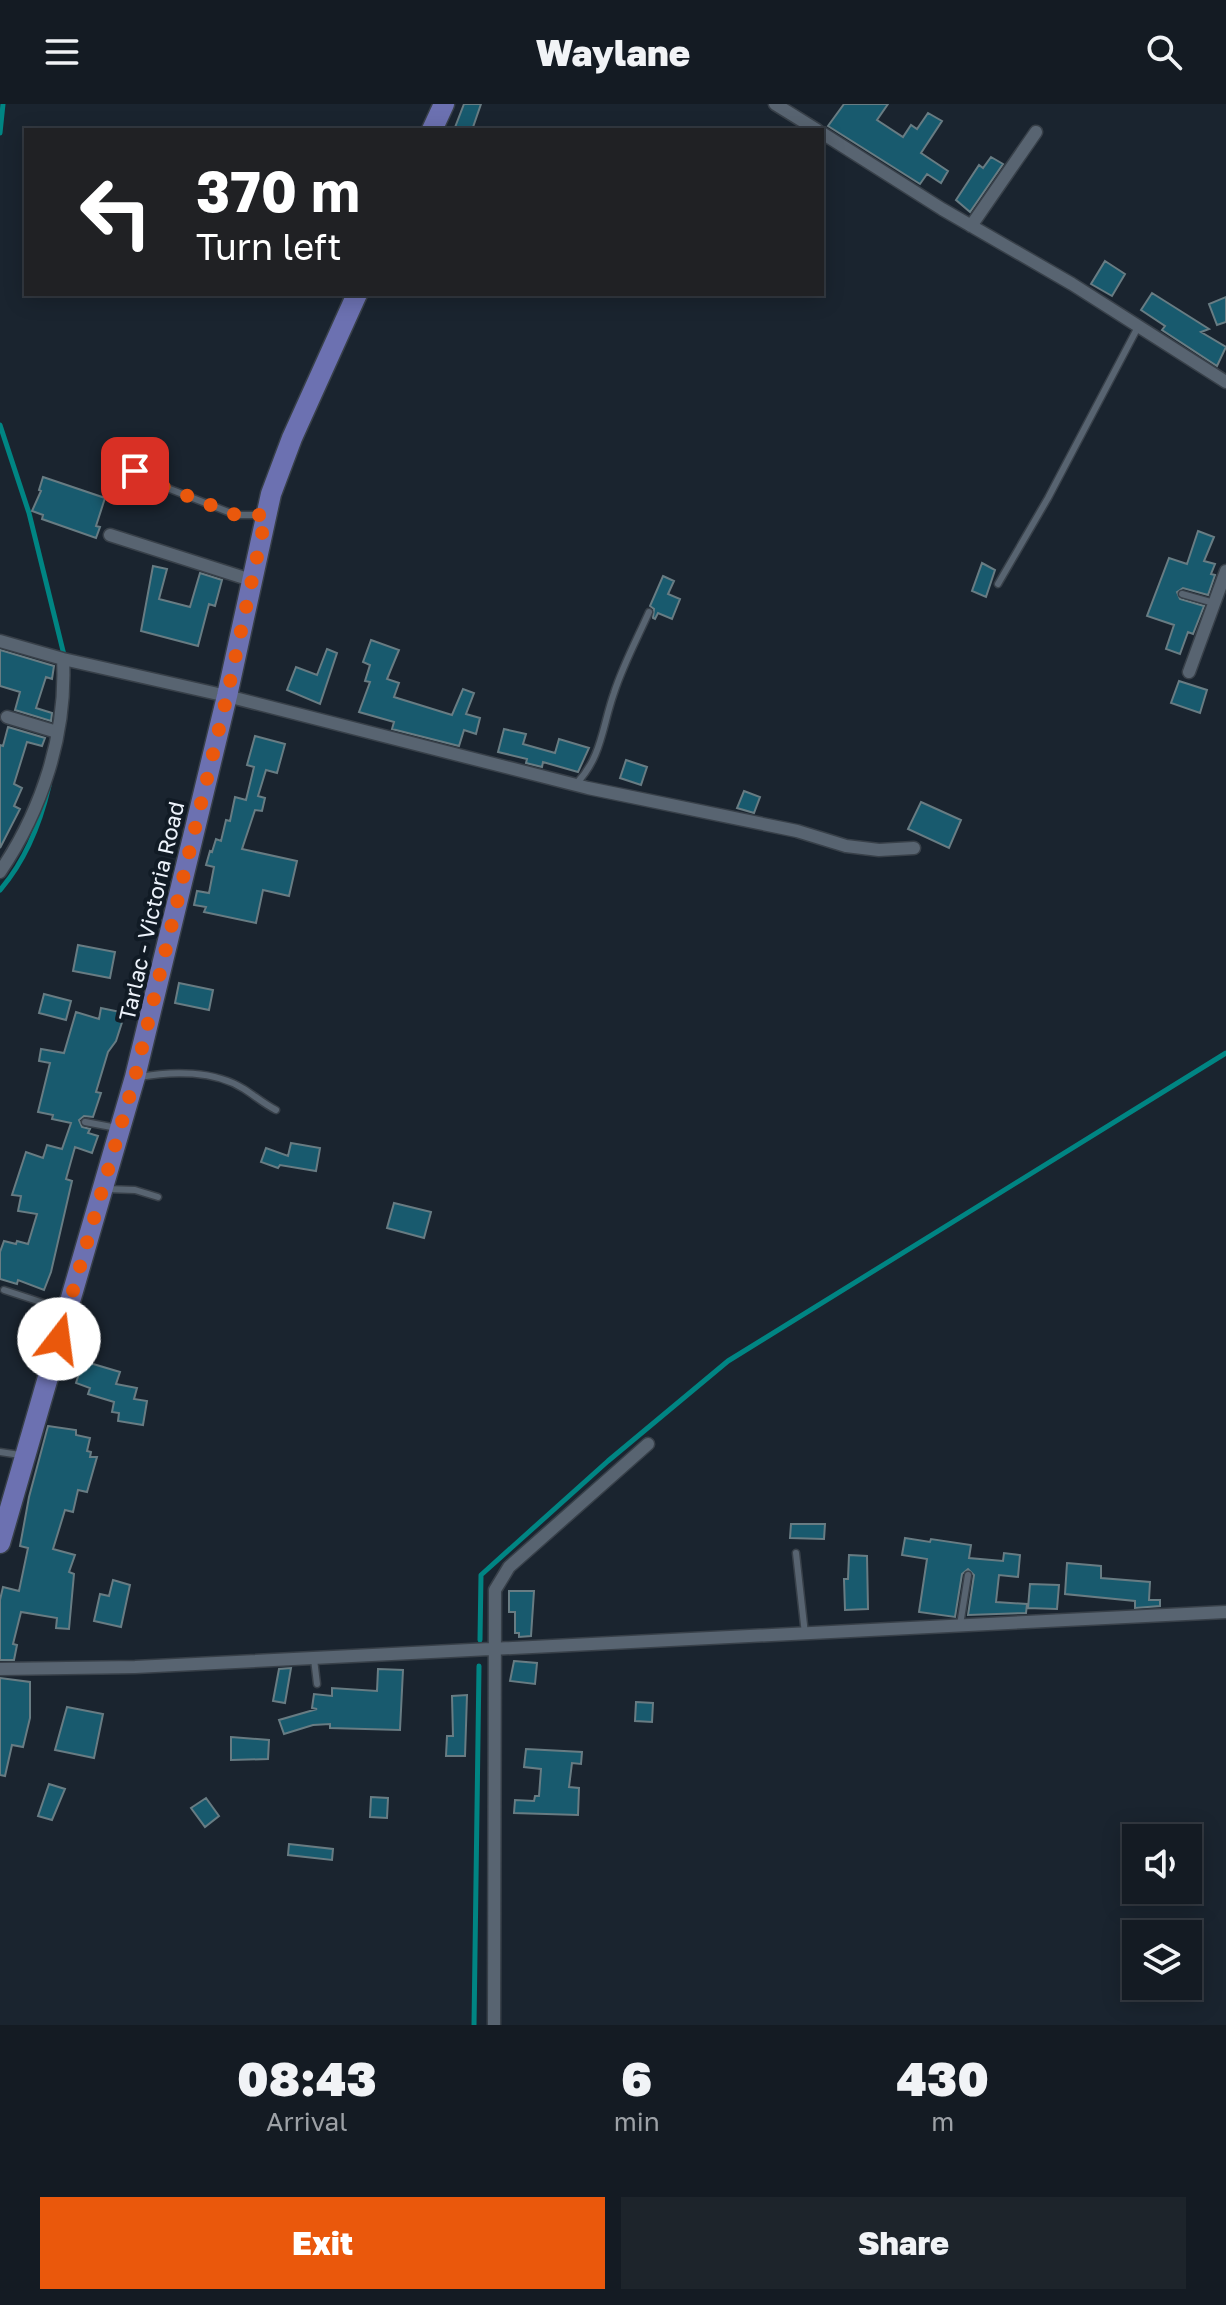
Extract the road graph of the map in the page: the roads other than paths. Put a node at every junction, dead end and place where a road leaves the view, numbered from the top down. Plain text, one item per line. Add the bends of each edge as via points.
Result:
1 (444, 104) edge
2 (775, 104) edge
3 (433, 128) edge
4 (814, 128) edge
5 (1036, 132) dead end
6 (824, 134) edge
7 (971, 226) junction
8 (356, 296) edge
9 (1138, 327) junction
10 (1226, 382) edge
11 (135, 471) dead end
12 (266, 515) junction
13 (110, 535) dead end
14 (1226, 571) edge
15 (251, 580) junction
16 (998, 584) dead end
17 (1182, 594) dead end
18 (1214, 603) junction
19 (649, 612) dead end
20 (0, 641) edge
21 (63, 659) junction
22 (1189, 672) dead end
23 (227, 696) junction
24 (7, 717) dead end
25 (57, 732) junction
26 (576, 784) junction
27 (914, 848) dead end
28 (0, 872) edge
29 (135, 1077) junction
30 (276, 1110) dead end
31 (85, 1122) dead end
32 (120, 1129) junction
33 (102, 1189) junction
34 (158, 1197) dead end
35 (4, 1290) dead end
36 (67, 1310) junction
37 (648, 1444) dead end
38 (0, 1452) edge
39 (26, 1456) junction
40 (0, 1543) edge
41 (796, 1553) dead end
42 (968, 1575) dead end
43 (1226, 1612) edge
44 (960, 1625) junction
45 (805, 1634) junction
46 (493, 1648) junction
47 (314, 1659) junction
48 (0, 1669) edge
49 (317, 1684) dead end
50 (494, 2025) edge

1 - 3 main road
2 - 4 street
5 - 7 street
6 - 7 street
7 - 9 street
8 - 12 main road, Tarlac - Victoria Road via 292,438
9 - 10 street
9 - 16 lane
11 - 12 lane via 236,515
12 - 15 main road, Tarlac - Victoria Road
13 - 15 street
14 - 18 street
15 - 23 main road, Tarlac - Victoria Road
17 - 18 lane
18 - 22 street
19 - 26 lane via 614,690 597,755
20 - 21 street
21 - 23 street
21 - 25 street via 65,686
23 - 26 street
23 - 29 main road, Tarlac - Victoria Road
24 - 25 street
25 - 28 street via 47,781
26 - 27 street via 846,846
29 - 30 lane via 161,1073 220,1079
29 - 32 main road, Tarlac - Victoria Road
31 - 32 lane
32 - 33 main road, Tarlac - Victoria Road
33 - 34 lane
33 - 36 main road, Tarlac - Victoria Road
35 - 36 lane
36 - 39 main road, Tarlac - Victoria Road
37 - 46 street via 502,1575 495,1590
38 - 39 lane
39 - 40 main road, Tarlac - Victoria Road
41 - 45 lane
42 - 44 lane
43 - 44 street
44 - 45 street
45 - 46 street
46 - 47 street
46 - 50 street
47 - 48 street
47 - 49 lane

